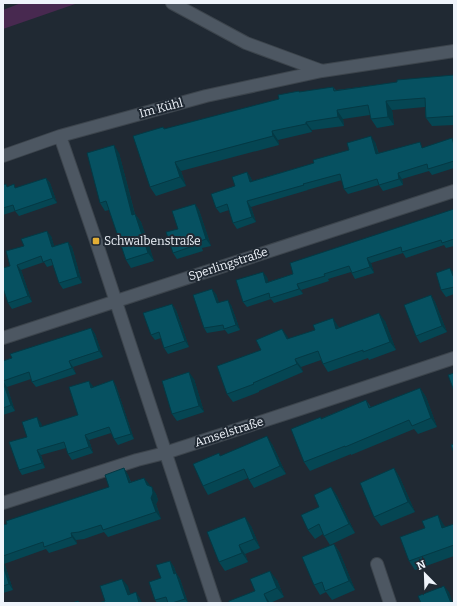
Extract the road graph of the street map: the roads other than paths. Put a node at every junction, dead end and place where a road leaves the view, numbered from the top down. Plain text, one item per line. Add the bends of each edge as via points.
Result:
1 (172, 3) edge
2 (454, 50) edge
3 (322, 71) junction
4 (60, 136) junction
5 (3, 156) edge
6 (454, 191) edge
7 (116, 301) junction
8 (3, 338) edge
9 (454, 358) edge
10 (165, 453) junction
11 (3, 503) edge
12 (377, 564) dead end
13 (215, 603) edge
14 (390, 603) edge

1 - 3 street, Im Kühl via 246,43
2 - 3 street, Im Kühl
3 - 4 street, Im Kühl via 206,96
4 - 5 street, Im Kühl
4 - 7 street
6 - 7 street, Sperlingstraße
7 - 8 street, Sperlingstraße
7 - 10 street
9 - 10 street, Amselstraße
10 - 11 street, Amselstraße
10 - 13 street
12 - 14 street

